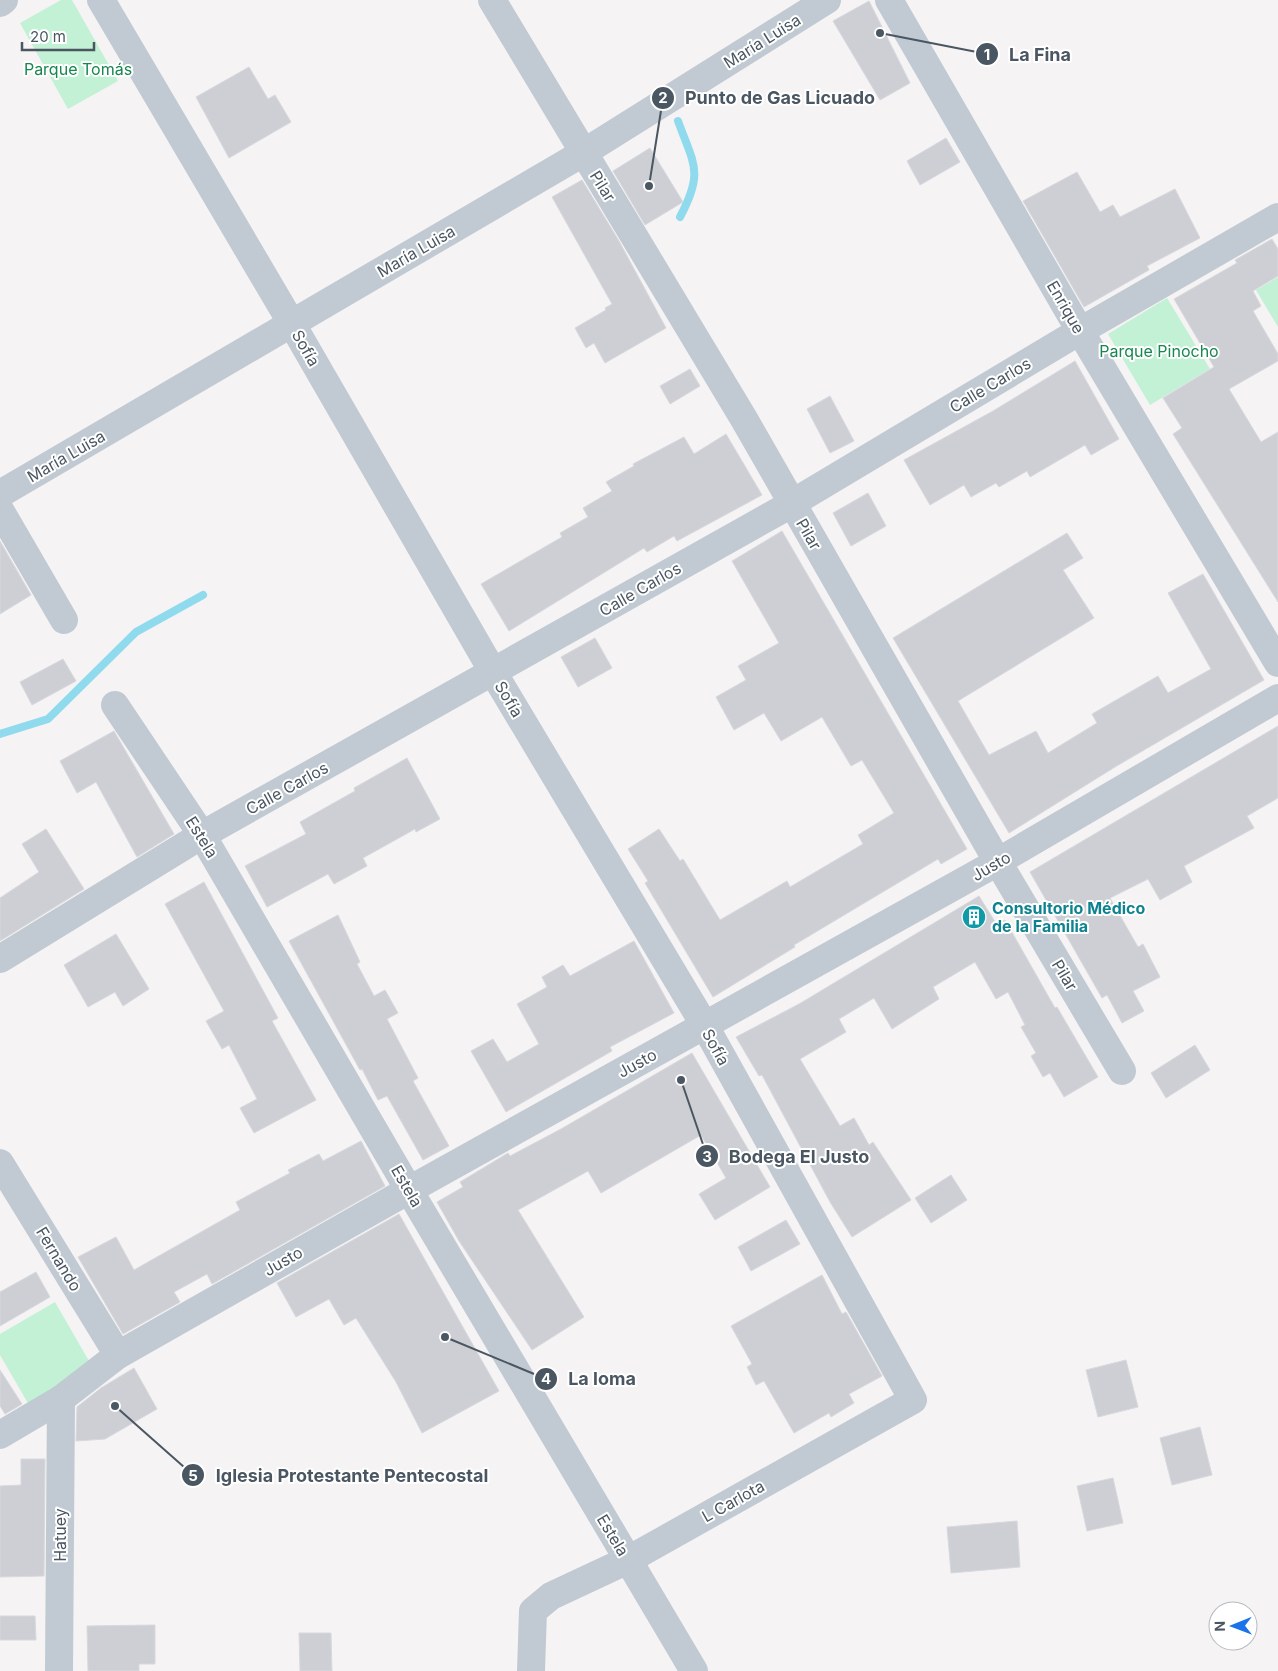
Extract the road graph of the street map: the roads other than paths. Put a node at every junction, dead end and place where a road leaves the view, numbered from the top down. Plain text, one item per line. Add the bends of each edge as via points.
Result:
1 (4, 0) edge
2 (101, 0) edge
3 (492, 0) edge
4 (827, 0) edge
5 (889, 0) edge
6 (0, 2) edge
7 (583, 153) junction
8 (1278, 217) edge
9 (292, 324) junction
10 (1080, 331) junction
11 (0, 494) edge
12 (792, 503) junction
13 (0, 510) edge
14 (64, 620) dead end
15 (1278, 663) edge
16 (494, 672) junction
17 (1278, 698) edge
18 (115, 705) dead end
19 (202, 835) junction
20 (998, 862) junction
21 (0, 959) edge
22 (705, 1026) junction
23 (1122, 1071) dead end
24 (0, 1163) edge
25 (409, 1190) junction
26 (118, 1355) junction
27 (61, 1399) junction
28 (913, 1400) joint
29 (0, 1435) edge
30 (628, 1560) junction
31 (59, 1671) edge
32 (531, 1671) edge
33 (694, 1671) edge

1 - 6 street
2 - 9 street, Sofía
3 - 7 street, Pilar
4 - 7 street, María Luisa
5 - 10 street, Enrique
7 - 9 street, María Luisa
7 - 12 street, Pilar
8 - 10 street, Calle Carlos
9 - 11 street, María Luisa
9 - 16 street, Sofía
10 - 12 street, Calle Carlos
10 - 15 street, Enrique
12 - 16 street, Calle Carlos
12 - 20 street, Pilar
13 - 14 street
16 - 19 street, Calle Carlos
16 - 22 street, Sofía
17 - 20 street, Justo
18 - 19 street, Estela
19 - 21 street, Calle Carlos
19 - 25 street, Estela
20 - 22 street, Justo
20 - 23 street, Pilar
22 - 25 street, Justo
22 - 28 street, Sofía
24 - 26 street, Fernando
25 - 26 street, Justo
25 - 30 street, Estela
26 - 27 street, Justo
27 - 29 street, Justo
27 - 31 street, Hatuey
28 - 30 street, L Carlota
30 - 32 street, L Carlota via 551,1596 533,1611
30 - 33 street, Estela

